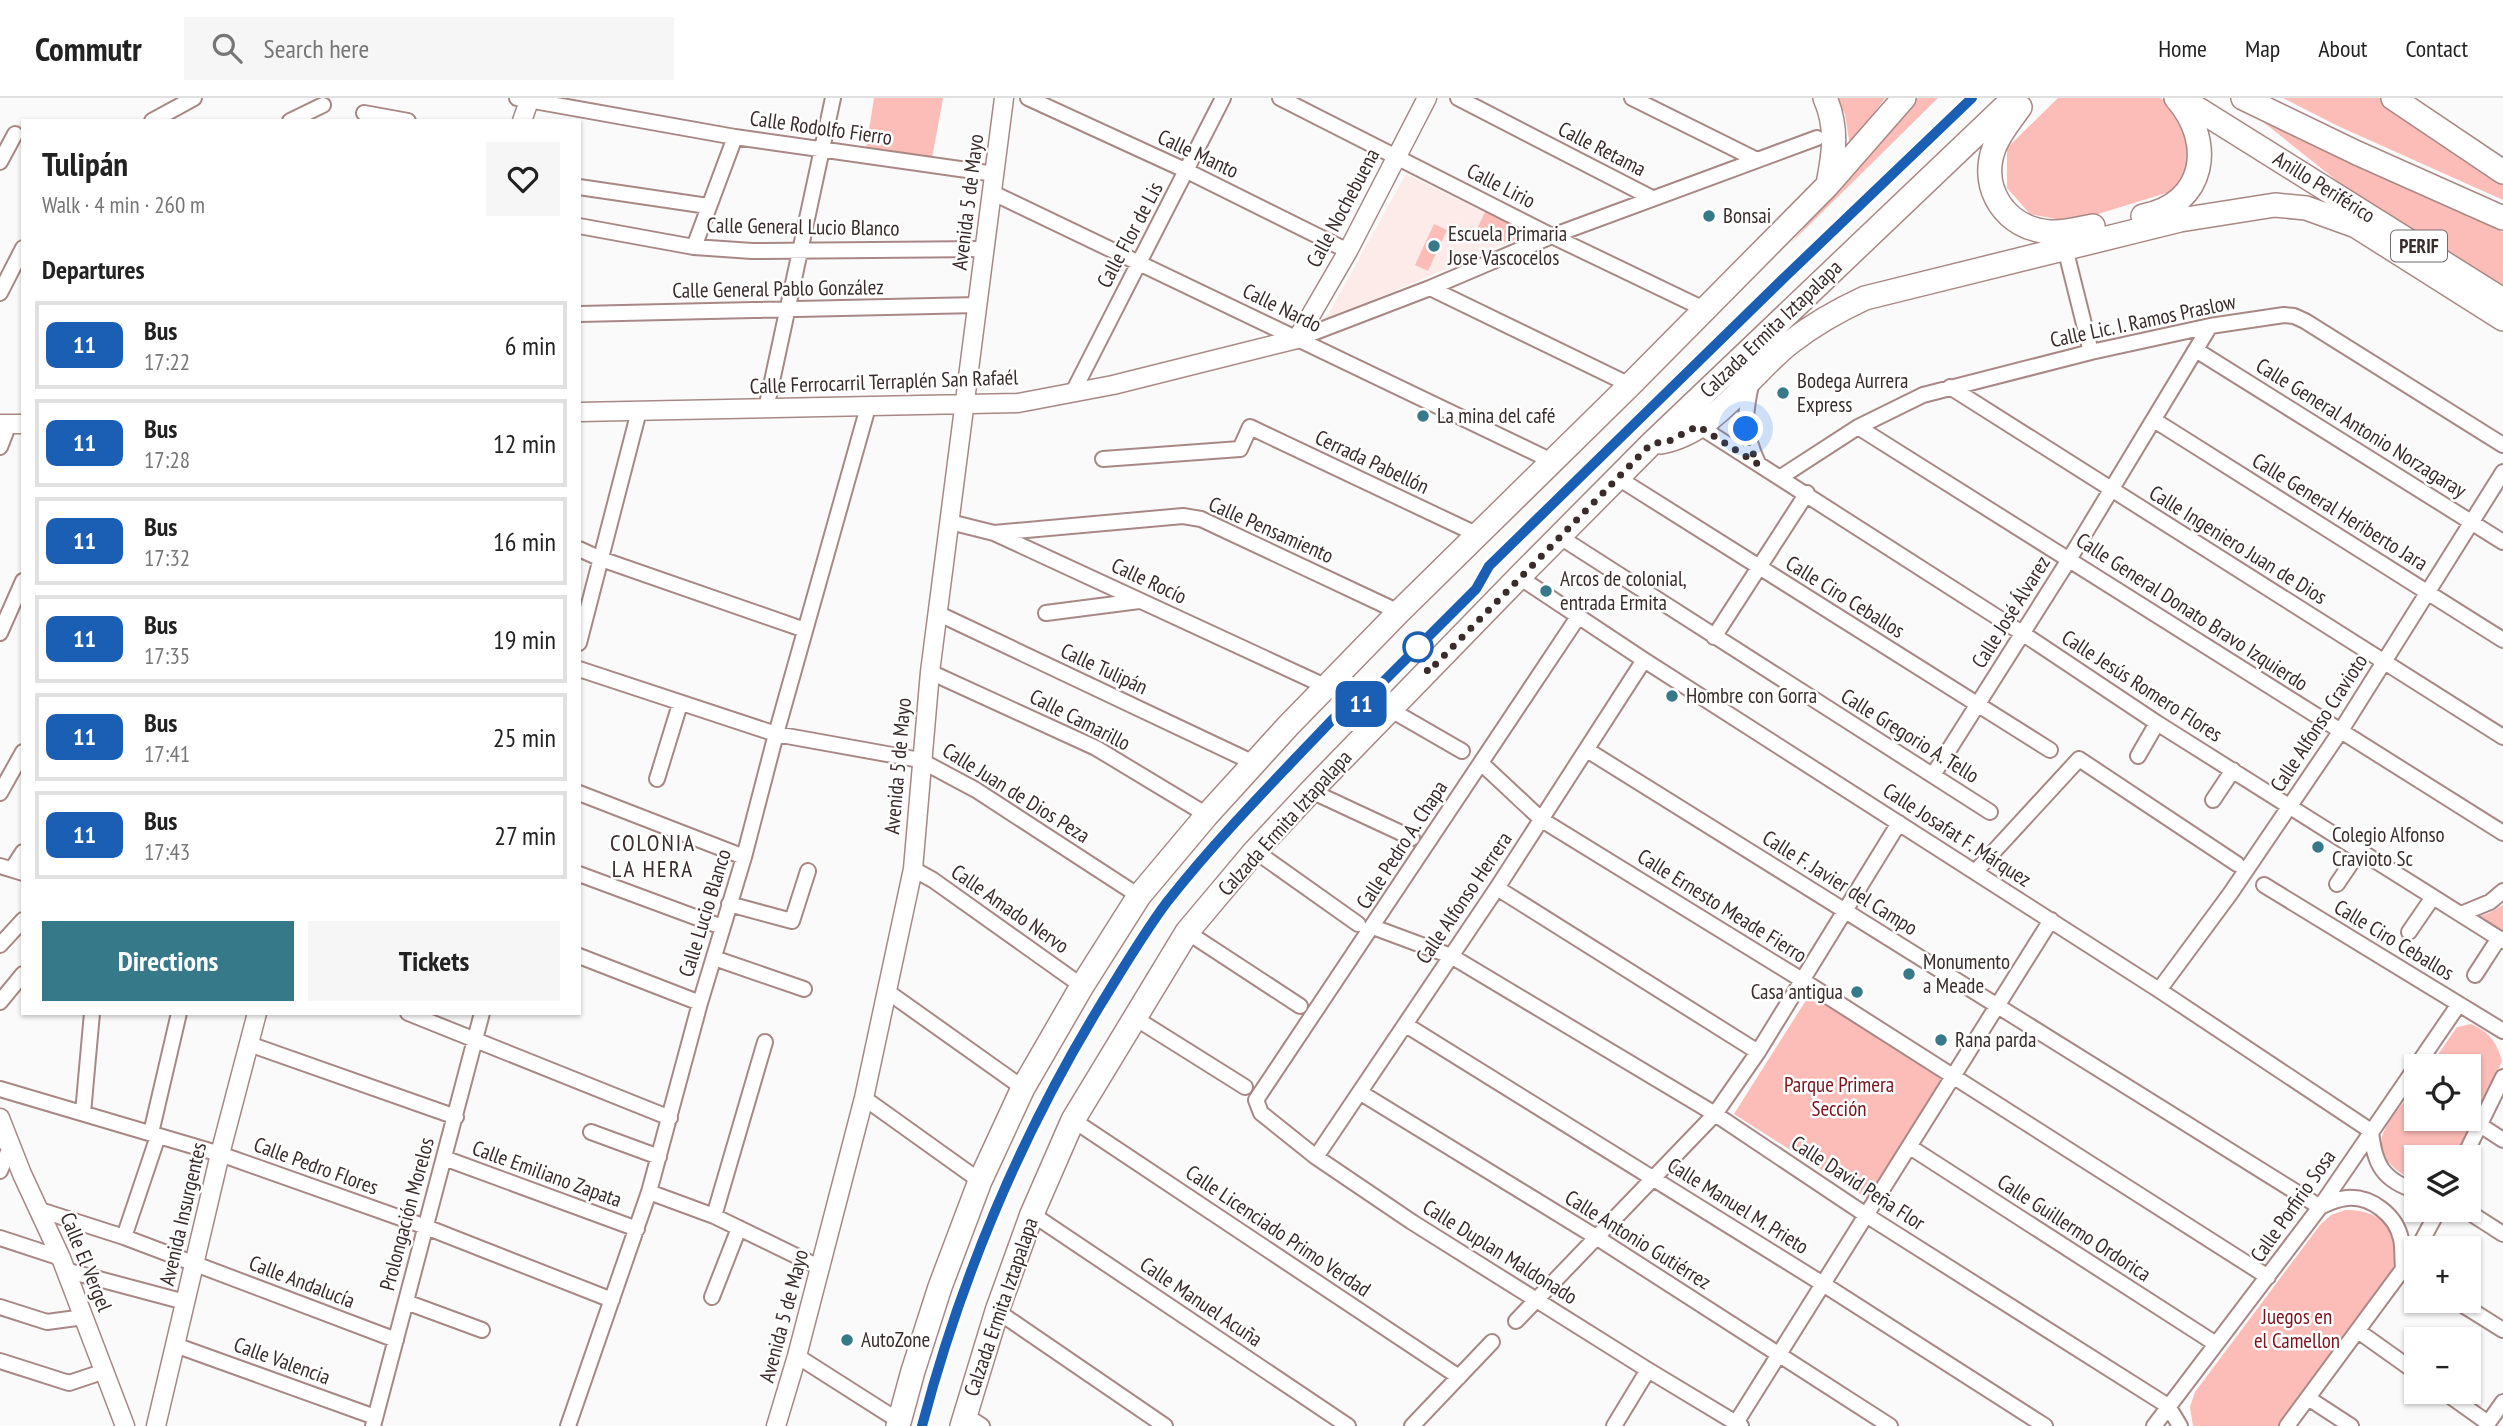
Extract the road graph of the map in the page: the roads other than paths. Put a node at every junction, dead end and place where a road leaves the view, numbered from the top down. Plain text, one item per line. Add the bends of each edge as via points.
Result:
1 (194, 98) edge
2 (833, 98) edge
3 (1004, 98) edge
4 (1028, 98) edge
5 (1223, 98) edge
6 (1280, 98) edge
7 (1427, 98) edge
8 (1458, 98) edge
9 (1632, 98) edge
10 (1825, 98) edge
11 (1904, 98) edge
12 (2014, 98) edge
13 (2025, 98) edge
14 (2178, 98) edge
15 (2242, 98) edge
16 (2393, 98) edge
17 (525, 99) edge
18 (323, 105) dead end
19 (364, 113) dead end
20 (156, 119) edge
21 (294, 119) edge
22 (397, 119) edge
23 (522, 119) edge
24 (0, 131) edge
25 (19, 134) edge
26 (735, 137) junction
27 (1817, 138) dead end
28 (822, 150) junction
29 (1396, 156) junction
30 (1757, 160) junction
31 (0, 163) edge
32 (1187, 172) junction
33 (2503, 172) edge
34 (995, 174) junction
35 (1827, 186) junction
36 (581, 187) edge
37 (993, 193) junction
38 (1652, 198) junction
39 (708, 206) junction
40 (2503, 218) edge
41 (581, 226) edge
42 (1552, 236) junction
43 (694, 247) junction
44 (2066, 247) junction
45 (985, 249) junction
46 (1348, 251) junction
47 (21, 252) edge
48 (800, 252) junction
49 (1139, 262) junction
50 (1430, 288) junction
51 (0, 293) edge
52 (2503, 300) edge
53 (978, 305) junction
54 (1704, 309) junction
55 (787, 311) junction
56 (581, 314) edge
57 (2503, 318) edge
58 (2210, 326) junction
59 (1297, 338) junction
60 (2196, 350) junction
61 (2091, 352) junction
62 (1753, 377) junction
63 (1630, 385) junction
64 (1950, 387) junction
65 (1073, 391) junction
66 (963, 405) junction
67 (868, 407) junction
68 (766, 409) junction
69 (639, 411) junction
70 (581, 412) edge
71 (1691, 420) junction
72 (2154, 420) junction
73 (11, 424) edge
74 (1858, 427) junction
75 (2503, 445) edge
76 (0, 447) edge
77 (1103, 459) dead end
78 (1552, 461) junction
79 (1758, 464) junction
80 (2503, 472) edge
81 (1781, 477) junction
82 (1618, 478) junction
83 (2111, 490) junction
84 (1807, 493) junction
85 (950, 522) junction
86 (2471, 523) junction
87 (994, 533) junction
88 (1476, 534) junction
89 (1560, 537) junction
90 (2503, 542) edge
91 (581, 550) edge
92 (2070, 558) junction
93 (601, 559) junction
94 (1760, 567) junction
95 (1519, 578) junction
96 (21, 592) edge
97 (2427, 592) junction
98 (1140, 601) junction
99 (1046, 612) dead end
100 (1399, 612) junction
101 (937, 613) junction
102 (1578, 617) junction
103 (16, 620) edge
104 (805, 630) junction
105 (0, 633) edge
106 (2022, 633) junction
107 (581, 635) edge
108 (1714, 637) junction
109 (2503, 640) edge
110 (1644, 660) junction
111 (2384, 662) junction
112 (581, 670) edge
113 (930, 672) junction
114 (1327, 687) junction
115 (680, 704) junction
116 (1977, 705) junction
117 (1391, 710) junction
118 (2157, 723) junction
119 (2340, 732) junction
120 (776, 734) junction
121 (2503, 737) edge
122 (1587, 750) junction
123 (2050, 750) dead end
124 (1462, 751) dead end
125 (21, 756) edge
126 (2138, 756) dead end
127 (920, 760) junction
128 (1254, 763) junction
129 (1481, 763) junction
130 (2233, 770) junction
131 (1933, 775) junction
132 (657, 779) dead end
133 (1311, 791) junction
134 (0, 793) edge
135 (581, 794) edge
136 (2213, 800) dead end
137 (2290, 806) junction
138 (1990, 812) dead end
139 (1207, 815) junction
140 (1542, 820) junction
141 (1899, 823) junction
142 (2503, 833) edge
143 (1412, 838) dead end
144 (2360, 850) junction
145 (1255, 851) junction
146 (744, 857) junction
147 (2236, 864) dead end
148 (913, 869) junction
149 (808, 871) dead end
150 (1975, 872) junction
151 (581, 875) edge
152 (2337, 884) dead end
153 (2263, 885) dead end
154 (1497, 888) junction
155 (2503, 891) edge
156 (1139, 896) junction
157 (2433, 897) junction
158 (729, 904) junction
159 (1845, 910) junction
160 (2461, 914) junction
161 (2051, 920) junction
162 (21, 922) edge
163 (1365, 926) junction
164 (722, 927) junction
165 (1187, 932) junction
166 (2409, 932) dead end
167 (2501, 940) edge
168 (0, 944) edge
169 (1451, 956) junction
170 (581, 957) edge
171 (714, 958) junction
172 (2475, 975) dead end
173 (21, 976) edge
174 (1802, 980) junction
175 (1082, 986) junction
176 (804, 989) dead end
177 (2160, 990) junction
178 (888, 992) junction
179 (0, 1002) edge
180 (700, 1003) junction
181 (2459, 1004) junction
182 (1300, 1006) dead end
183 (1998, 1007) junction
184 (92, 1015) edge
185 (179, 1015) edge
186 (256, 1015) edge
187 (413, 1015) edge
188 (481, 1015) edge
189 (1135, 1018) junction
190 (1406, 1025) junction
191 (2503, 1031) edge
192 (474, 1039) junction
193 (765, 1042) dead end
194 (249, 1044) junction
195 (1758, 1052) junction
196 (2503, 1077) edge
197 (1953, 1078) junction
198 (1023, 1088) junction
199 (0, 1090) edge
200 (1252, 1091) junction
201 (1361, 1093) junction
202 (864, 1098) junction
203 (83, 1113) junction
204 (1715, 1114) junction
205 (456, 1117) junction
206 (0, 1118) edge
207 (670, 1118) junction
208 (1073, 1120) junction
209 (2481, 1123) edge
210 (2481, 1126) edge
211 (2371, 1131) junction
212 (591, 1132) dead end
213 (154, 1135) junction
214 (2503, 1140) edge
215 (5, 1143) edge
216 (1910, 1147) junction
217 (220, 1154) junction
218 (659, 1157) junction
219 (1316, 1157) junction
220 (444, 1158) junction
221 (0, 1171) edge
222 (1653, 1179) junction
223 (981, 1181) junction
224 (2404, 1186) edge
225 (649, 1192) junction
226 (2320, 1207) junction
227 (40, 1210) junction
228 (1032, 1214) junction
229 (1867, 1215) junction
230 (714, 1216) junction
231 (2481, 1220) edge
232 (426, 1227) junction
233 (740, 1228) junction
234 (637, 1229) junction
235 (2503, 1234) edge
236 (124, 1237) junction
237 (1596, 1237) junction
238 (0, 1238) edge
239 (63, 1264) junction
240 (193, 1264) junction
241 (821, 1268) junction
242 (2403, 1268) joint
243 (2268, 1277) junction
244 (1823, 1284) junction
245 (712, 1297) dead end
246 (1537, 1299) junction
247 (612, 1300) junction
248 (185, 1302) junction
249 (406, 1302) junction
250 (0, 1307) edge
251 (997, 1311) junction
252 (2476, 1313) edge
253 (84, 1317) junction
254 (1516, 1321) dead end
255 (482, 1330) dead end
256 (2503, 1330) edge
257 (2358, 1331) junction
258 (396, 1340) junction
259 (1492, 1342) dead end
260 (2216, 1344) junction
261 (175, 1345) junction
262 (1779, 1355) junction
263 (797, 1356) junction
264 (0, 1361) edge
265 (2404, 1364) edge
266 (1648, 1370) junction
267 (105, 1371) junction
268 (1459, 1377) junction
269 (2308, 1398) junction
270 (2503, 1402) edge
271 (2460, 1404) edge
272 (2168, 1406) junction
273 (374, 1422) edge
274 (970, 1422) edge
275 (899, 1424) edge
276 (1737, 1425) edge
277 (2487, 1425) edge
278 (125, 1426) edge
279 (156, 1426) edge
280 (568, 1426) edge
281 (776, 1426) edge
282 (1165, 1426) edge
283 (1348, 1426) edge
284 (1412, 1426) edge
285 (1614, 1426) edge
286 (1890, 1426) edge
287 (2045, 1426) edge
288 (2154, 1426) edge
289 (2180, 1426) edge
290 (2287, 1426) edge
291 (2351, 1426) edge

1 - 20 street
2 - 28 street
3 - 34 street, Avenida 5 de Mayo
4 - 32 street, Calle Manto
5 - 32 street, Calle Flor de Lis
6 - 29 street, Calle Lirio
7 - 29 street, Calle Nochebuena
8 - 38 street, Calle Retama
9 - 30 street
10 - 35 main road via 1835,131
11 - 35 main road
12 - 71 main road, Calzada Ermita Iztapalapa
13 - 14 main road via 1999,136 1990,182 2005,212 2018,222 2043,231 2067,232 2155,214 2178,202 2192,184 2200,155 2194,124
14 - 52 main road, Anillo Periférico / PERIF
15 - 40 main road, Anillo Periférico
16 - 33 main road
17 - 23 street
17 - 26 street, Calle Rodolfo Fierro
18 - 21 street
19 - 22 street
24 - 25 street
25 - 31 street
26 - 28 street, Calle Rodolfo Fierro
26 - 39 street
27 - 30 street, Calle Ferrocarril Terraplén San Rafaél
28 - 34 street, Calle Rodolfo Fierro
28 - 48 street
29 - 42 street, Calle Lirio
29 - 46 street, Calle Nochebuena
30 - 38 street, Calle Ferrocarril Terraplén San Rafaél
32 - 46 street, Calle Manto
32 - 49 street, Calle Flor de Lis
34 - 37 street, Avenida 5 de Mayo
35 - 54 main road
36 - 39 street
37 - 45 street, Avenida 5 de Mayo
37 - 49 street, Calle Nardo
38 - 42 street, Calle Ferrocarril Terraplén San Rafaél
39 - 43 street
41 - 43 street, Calle General Lucio Blanco
42 - 50 street, Calle Ferrocarril Terraplén San Rafaél
42 - 54 street, Calle Lirio
43 - 48 street, Calle General Lucio Blanco
44 - 57 main road via 2180,220 2275,205 2306,208 2356,226
44 - 61 street
44 - 62 main road via 1865,298 1832,313
45 - 48 street, Calle General Lucio Blanco
45 - 53 street, Avenida 5 de Mayo
46 - 59 street, Calle Nochebuena
47 - 51 street
48 - 55 street
49 - 59 street, Calle Nardo
49 - 65 street, Calle Flor de Lis
50 - 59 street, Calle Ferrocarril Terraplén San Rafaél
50 - 63 street
53 - 55 street, Calle General Pablo González
53 - 66 street, Avenida 5 de Mayo
54 - 63 main road
55 - 56 street, Calle General Pablo González
55 - 68 street
58 - 60 street, Calle José Álvarez
58 - 61 street, Calle Lic. I. Ramos Praslow
58 - 75 street, Calle Lic. I. Ramos Praslow via 2294,316
59 - 65 street, Calle Ferrocarril Terraplén San Rafaél via 1141,379
59 - 78 street, Calle Nardo
60 - 72 street, Calle José Álvarez
60 - 86 street, Calle General Antonio Norzagaray
61 - 64 street, Calle Lic. I. Ramos Praslow
62 - 71 main road
62 - 79 street via 1746,429
63 - 78 main road
64 - 74 street, Calle Lic. I. Ramos Praslow
64 - 83 street, Calle Ingeniero Juan de Dios
65 - 66 street, Calle Ferrocarril Terraplén San Rafaél via 1018,403
66 - 67 street, Calle Ferrocarril Terraplén San Rafaél
66 - 85 street, Avenida 5 de Mayo
67 - 68 street, Calle Ferrocarril Terraplén San Rafaél
67 - 104 street, Calle Lucio Blanco
68 - 69 street, Calle Ferrocarril Terraplén San Rafaél
69 - 70 street, Calle Ferrocarril Terraplén San Rafaél
69 - 93 street
71 - 79 street, Calle Jesús Romero Flores
71 - 82 main road, Calzada Ermita Iztapalapa via 1669,441 1651,444
72 - 83 street, Calle José Álvarez
72 - 97 street, Calle General Heriberto Jara
73 - 76 street
74 - 81 street, Calle Lic. I. Ramos Praslow
74 - 92 street, Calle General Donato Bravo Izquierdo
77 - 88 street, Cerrada Pabellón via 1240,449 1250,427
78 - 88 main road
79 - 81 street, Calle Jesús Romero Flores
80 - 86 street, Calle Alfonso Cravioto
81 - 84 street, Calle Jesús Romero Flores
82 - 89 main road, Calzada Ermita Iztapalapa
82 - 94 street, Calle Ciro Ceballos
83 - 92 street, Calle José Álvarez
83 - 111 street, Calle Ingeniero Juan de Dios
84 - 94 street
84 - 106 street, Calle Jesús Romero Flores
85 - 87 street, Calle Rocío
85 - 101 street, Avenida 5 de Mayo
86 - 90 street, Calle General Antonio Norzagaray
86 - 97 street, Calle Alfonso Cravioto
87 - 98 street, Calle Rocío
87 - 100 street, Calle Pensamiento via 1183,516 1201,519
88 - 100 main road
89 - 95 main road, Calzada Ermita Iztapalapa
89 - 108 street, Calle Gregorio A. Tello
91 - 93 street
92 - 106 street, Calle José Álvarez
92 - 119 street, Calle General Donato Bravo Izquierdo
93 - 104 street
93 - 107 street
94 - 108 street
94 - 116 street, Calle Ciro Ceballos
95 - 102 street, Calle Josafat F. Márquez
95 - 117 main road, Calzada Ermita Iztapalapa
96 - 103 street
97 - 109 street, Calle General Heriberto Jara
97 - 111 street, Calle Alfonso Cravioto
98 - 99 street
98 - 114 street, Calle Rocío
100 - 114 main road
101 - 113 street, Avenida 5 de Mayo
101 - 128 street, Calle Tulipán
102 - 110 street, Calle Josafat F. Márquez
102 - 129 street, Calle Pedro A. Chapa
103 - 105 street
104 - 120 street, Calle Lucio Blanco
106 - 116 street, Calle José Álvarez
106 - 118 street, Calle Jesús Romero Flores
108 - 131 street, Calle Gregorio A. Tello
110 - 122 street, Calle Alfonso Herrera
110 - 141 street, Calle Josafat F. Márquez
111 - 119 street, Calle Alfonso Cravioto
111 - 121 street, Calle Ingeniero Juan de Dios
112 - 115 street, Calle Juan de Dios Peza
113 - 127 street, Avenida 5 de Mayo
113 - 139 street, Calle Camarillo via 1096,748
114 - 128 main road
115 - 120 street, Calle Juan de Dios Peza
115 - 132 street
116 - 123 street, Calle Ciro Ceballos
116 - 131 street, Calle José Álvarez
117 - 124 street
117 - 133 main road, Calzada Ermita Iztapalapa
118 - 126 street
118 - 130 street, Calle Jesús Romero Flores
119 - 137 street, Calle Alfonso Cravioto
119 - 142 street, Calle General Donato Bravo Izquierdo
120 - 127 street, Calle Juan de Dios Peza
120 - 146 street, Calle Lucio Blanco
122 - 140 street, Calle Alfonso Herrera
122 - 159 street, Calle F. Javier del Campo
125 - 134 street
127 - 148 street, Avenida 5 de Mayo
127 - 156 street, Calle Juan de Dios Peza via 976,790
128 - 139 main road
129 - 140 street, Calle Ernesto Meade Fierro
129 - 163 street, Calle Pedro A. Chapa
130 - 136 street
130 - 137 street, Calle Jesús Romero Flores
131 - 138 street, Calle Gregorio A. Tello
133 - 143 street
133 - 145 main road, Calzada Ermita Iztapalapa
135 - 146 street
137 - 144 street, Calle Jesús Romero Flores
137 - 177 street, Calle Alfonso Cravioto
139 - 156 main road
140 - 154 street, Calle Alfonso Herrera
140 - 174 street, Calle Ernesto Meade Fierro
141 - 150 street, Calle Josafat F. Márquez
141 - 159 street
144 - 152 street
144 - 157 street, Calle Jesús Romero Flores
145 - 163 street, Calle David Peña Flor
145 - 165 main road, Calzada Ermita Iztapalapa
146 - 158 street, Calle Lucio Blanco
147 - 150 street via 2080,759
148 - 175 street, Calle Amado Nervo
148 - 178 street, Avenida 5 de Mayo
149 - 158 street via 792,921
150 - 161 street, Calle Josafat F. Márquez
151 - 164 street
153 - 181 street, Calle Ciro Ceballos
154 - 169 street, Calle Alfonso Herrera
154 - 195 street
155 - 160 street
156 - 175 main road
157 - 160 street, Calle Jesús Romero Flores
157 - 166 street
158 - 164 street, Calle Lucio Blanco
159 - 174 street
159 - 183 street, Calle F. Javier del Campo
160 - 167 street, Calle Jesús Romero Flores
161 - 177 street, Calle Josafat F. Márquez
161 - 183 street
162 - 168 street
163 - 169 street, Calle David Peña Flor
163 - 200 street, Calle Pedro A. Chapa
164 - 171 street, Calle Lucio Blanco
165 - 182 street
165 - 189 main road, Calzada Ermita Iztapalapa
167 - 172 street
169 - 190 street, Calle Alfonso Herrera
169 - 204 street, Calle David Peña Flor
170 - 180 street
171 - 176 street
171 - 180 street, Calle Lucio Blanco
173 - 179 street
174 - 195 street
174 - 197 street, Calle Ernesto Meade Fierro
175 - 198 main road
177 - 211 street, Calle Josafat F. Márquez
178 - 198 street
178 - 202 street, Avenida 5 de Mayo
180 - 207 street, Calle Lucio Blanco
181 - 191 street, Calle Ciro Ceballos
181 - 211 street, Calle Porfirio Sosa
183 - 197 street
183 - 226 street, Calle F. Javier del Campo
184 - 203 street
185 - 213 street
186 - 194 street, Avenida Insurgentes
187 - 192 street
188 - 192 street, Prolongación Morelos
189 - 200 street
189 - 208 main road, Calzada Ermita Iztapalapa
190 - 201 street, Calle Alfonso Herrera
190 - 222 street, Calle Manuel M. Prieto
192 - 205 street, Prolongación Morelos
192 - 207 street
193 - 230 street
194 - 205 street
194 - 217 street, Avenida Insurgentes
195 - 204 street
196 - 209 street
197 - 216 street
197 - 243 street, Calle Ernesto Meade Fierro
198 - 223 main road
199 - 203 street, Calle Pedro Flores
200 - 219 street, Calle Duplan Maldonado via 1261,1113
201 - 219 street, Calle Alfonso Herrera
201 - 237 street, Calle Antonio Gutiérrez
202 - 223 street
202 - 241 street, Avenida 5 de Mayo
203 - 213 street, Calle Pedro Flores
204 - 222 street
204 - 229 street, Calle David Peña Flor
205 - 220 street, Prolongación Morelos
206 - 215 street, Calle El Vergel
207 - 218 street, Calle Lucio Blanco
208 - 228 main road, Calzada Ermita Iztapalapa
208 - 268 street, Calle Licenciado Primo Verdad
210 - 214 street
211 - 224 street via 2380,1168
211 - 226 street, Calle Porfirio Sosa
212 - 218 street
213 - 217 street, Calle Pedro Flores
213 - 236 street
215 - 221 street
215 - 227 street, Calle El Vergel
216 - 229 street
216 - 260 street, Calle Guillermo Ordorica
217 - 232 street, Calle Pedro Flores
217 - 240 street, Avenida Insurgentes
218 - 225 street, Calle Lucio Blanco
219 - 246 street, Calle Duplan Maldonado
220 - 232 street, Prolongación Morelos
220 - 234 street, Calle Emiliano Zapata
222 - 237 street
222 - 244 street, Calle Manuel M. Prieto
223 - 275 main road via 940,1287
225 - 230 street
225 - 234 street, Calle Lucio Blanco
226 - 242 street via 2350,1198 2385,1212 2401,1239
226 - 243 street, Calle Porfirio Sosa
227 - 236 street, Calle Andalucía
227 - 239 street, Calle El Vergel
228 - 251 main road, Calzada Ermita Iztapalapa
228 - 283 street, Calle Manuel Acuña
229 - 244 street
229 - 272 street, Calle David Peña Flor
230 - 233 street
231 - 235 street
232 - 247 street, Calle Pedro Flores
232 - 249 street, Prolongación Morelos
233 - 241 street
233 - 245 street
234 - 247 street, Calle Lucio Blanco
236 - 240 street, Calle Andalucía
237 - 246 street
237 - 262 street, Calle Antonio Gutiérrez
238 - 239 street
239 - 248 street
239 - 253 street, Calle El Vergel
240 - 248 street, Avenida Insurgentes
240 - 258 street, Calle Andalucía
241 - 263 street, Avenida 5 de Mayo
242 - 257 street
243 - 260 street, Calle Porfirio Sosa
244 - 262 street
244 - 287 street, Calle Manuel M. Prieto
246 - 254 street
246 - 266 street, Calle Duplan Maldonado
247 - 280 street, Calle Lucio Blanco
248 - 261 street, Avenida Insurgentes
249 - 255 street
249 - 258 street, Prolongación Morelos
250 - 253 street via 47,1322
251 - 274 main road, Calzada Ermita Iztapalapa
251 - 282 street
252 - 256 street
253 - 267 street, Calle El Vergel
257 - 265 street
257 - 269 street
258 - 273 street, Prolongación Morelos
259 - 268 street
260 - 272 street, Calle Porfirio Sosa
261 - 273 street, Calle Valencia
261 - 279 street, Avenida Insurgentes
262 - 276 street
262 - 286 street, Calle Antonio Gutiérrez
263 - 275 street
263 - 281 street, Avenida 5 de Mayo
264 - 267 street via 69,1383
266 - 276 street, Calle Duplan Maldonado
266 - 285 street
267 - 278 street, Calle El Vergel
268 - 284 street
269 - 290 street
269 - 291 street
270 - 277 street
271 - 277 street
272 - 288 street, Calle Porfirio Sosa
272 - 289 street

